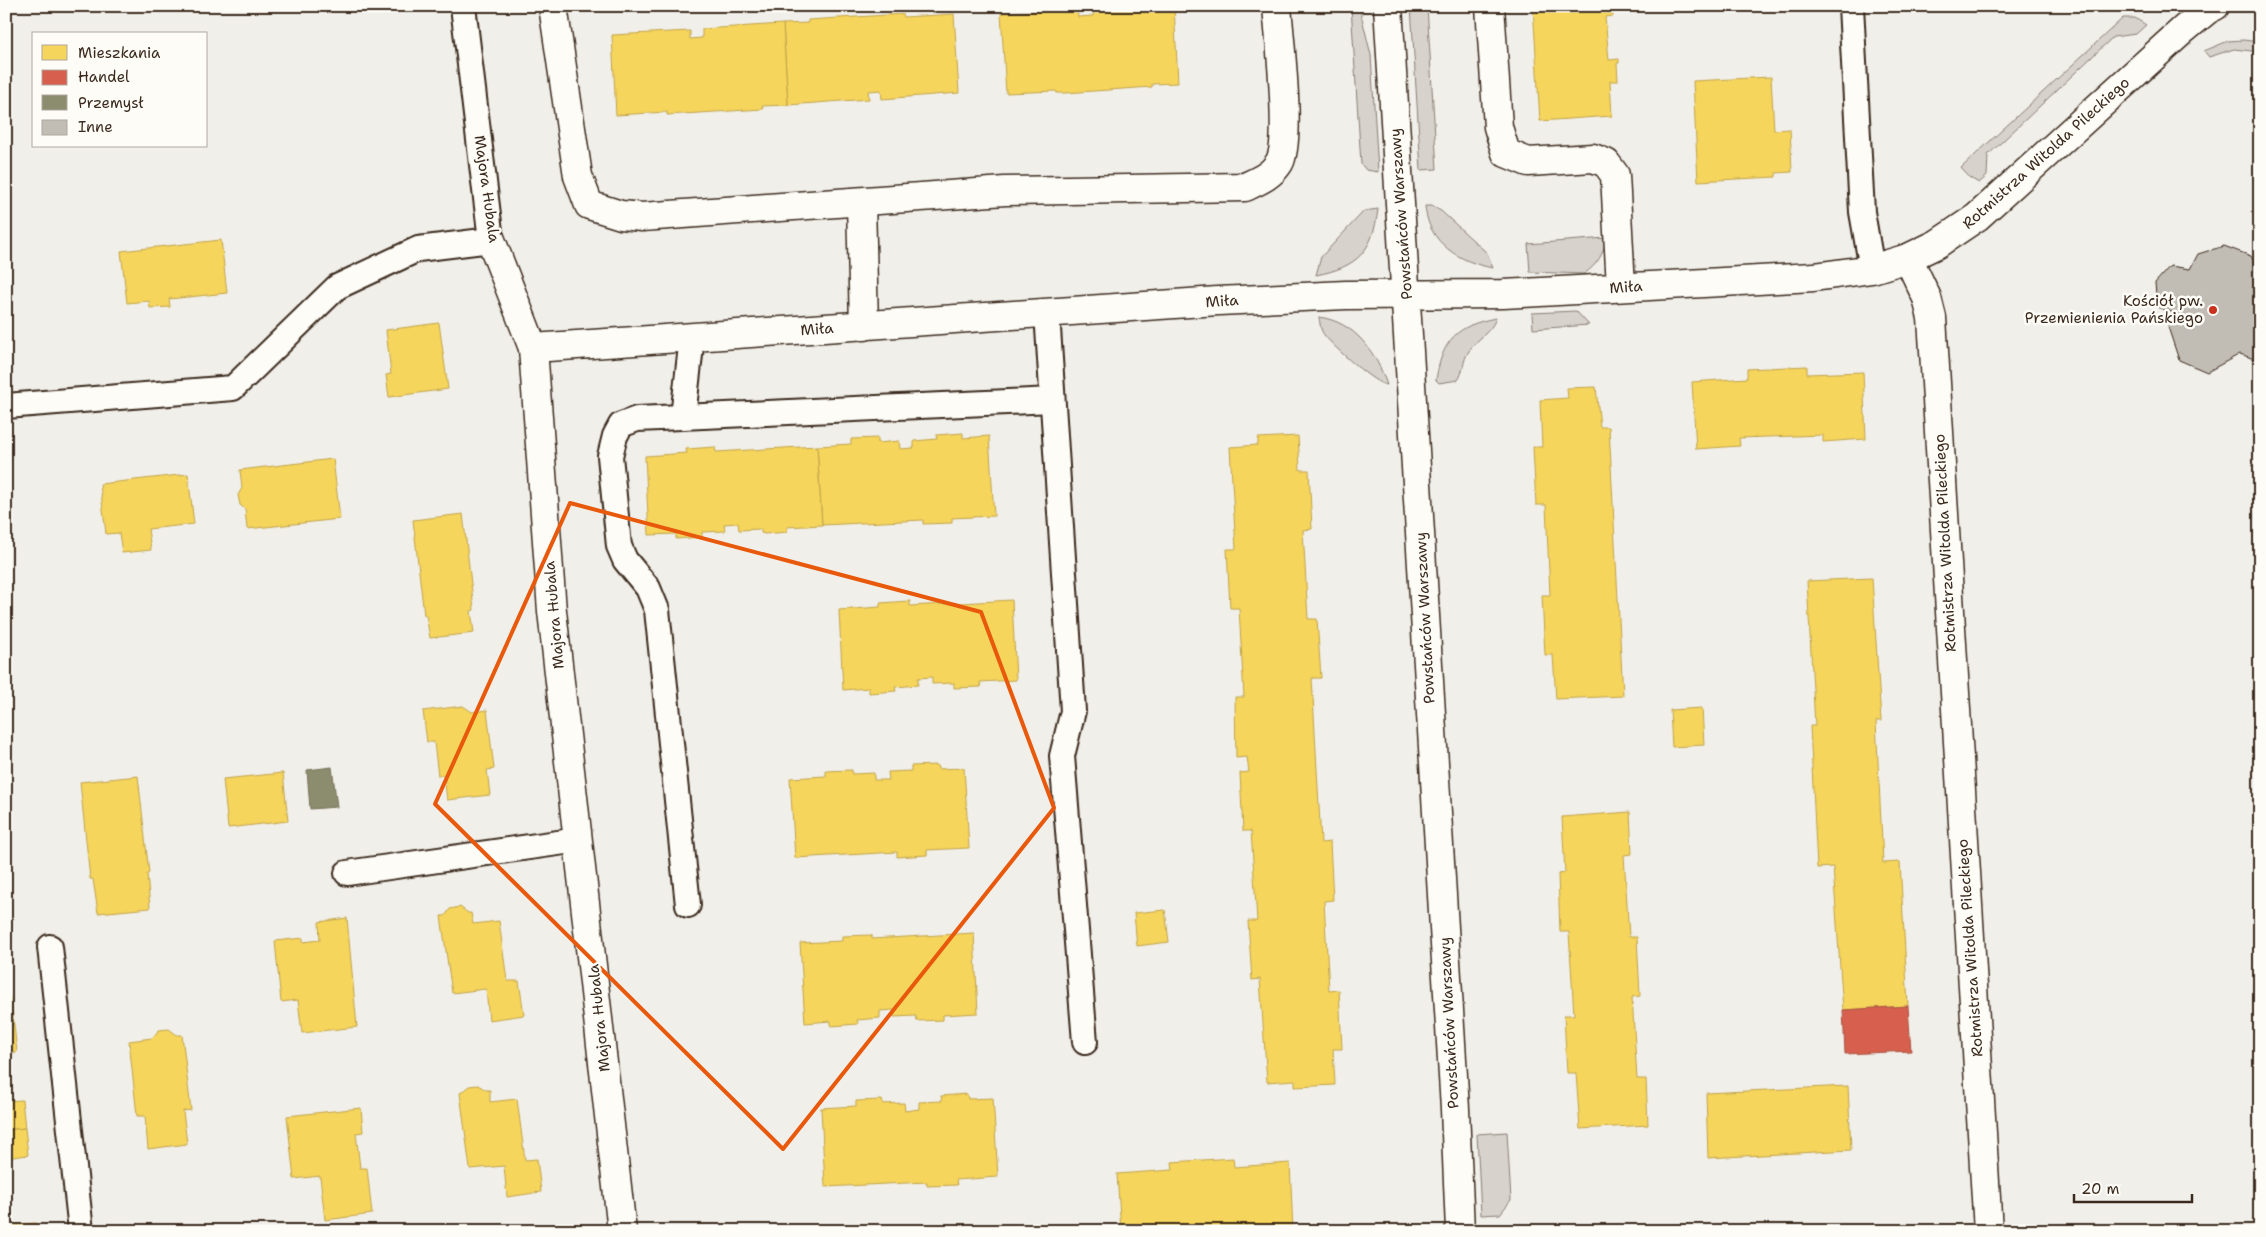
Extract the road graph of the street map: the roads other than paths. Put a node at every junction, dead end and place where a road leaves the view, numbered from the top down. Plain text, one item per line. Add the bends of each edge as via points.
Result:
1 (463, 6) edge
2 (553, 6) edge
3 (1277, 6) edge
4 (1388, 6) edge
5 (1490, 6) edge
6 (1851, 6) edge
7 (2215, 6) edge
8 (861, 202) junction
9 (491, 240) junction
10 (1908, 258) junction
11 (1872, 269) junction
12 (1621, 288) junction
13 (1406, 296) junction
14 (1047, 313) junction
15 (864, 326) junction
16 (692, 337) junction
17 (534, 348) junction
18 (1052, 400) junction
19 (6, 406) edge
20 (683, 417) junction
21 (579, 840) junction
22 (347, 873) dead end
23 (688, 905) dead end
24 (50, 947) dead end
25 (1084, 1042) dead end
26 (80, 1231) edge
27 (622, 1231) edge
28 (1460, 1231) edge
29 (1988, 1231) edge

1 - 9 lane, Majora Hubala
2 - 8 street via 578,176 589,205 621,215 642,217
3 - 8 street via 1285,132 1280,162 1267,176 1245,187 1005,191
4 - 13 street, Powstańców Warszawy
5 - 12 street via 1498,127 1506,153 1528,162 1592,158 1606,163 1615,175
6 - 11 lane via 1862,212
7 - 10 street, Rotmistrza Witolda Pileckiego via 2183,30 1977,217 1937,244
8 - 15 street
9 - 17 street, Majora Hubala
9 - 19 lane via 418,249 337,287 233,388
10 - 11 street, Miła
10 - 29 street, Rotmistrza Witolda Pileckiego via 1927,298 1932,318
11 - 12 street, Miła via 1814,277
12 - 13 street, Miła
13 - 14 street, Miła via 1302,297
13 - 28 street, Powstańców Warszawy
14 - 15 street, Miła
14 - 18 lane
15 - 16 street, Miła
16 - 17 street, Miła
16 - 20 lane
17 - 21 street, Majora Hubala via 552,611
18 - 20 lane
18 - 25 lane via 1073,711 1062,756
20 - 23 lane via 638,420 621,426 610,456 619,546 648,588 657,610
21 - 22 lane
21 - 27 street, Majora Hubala
24 - 26 lane

